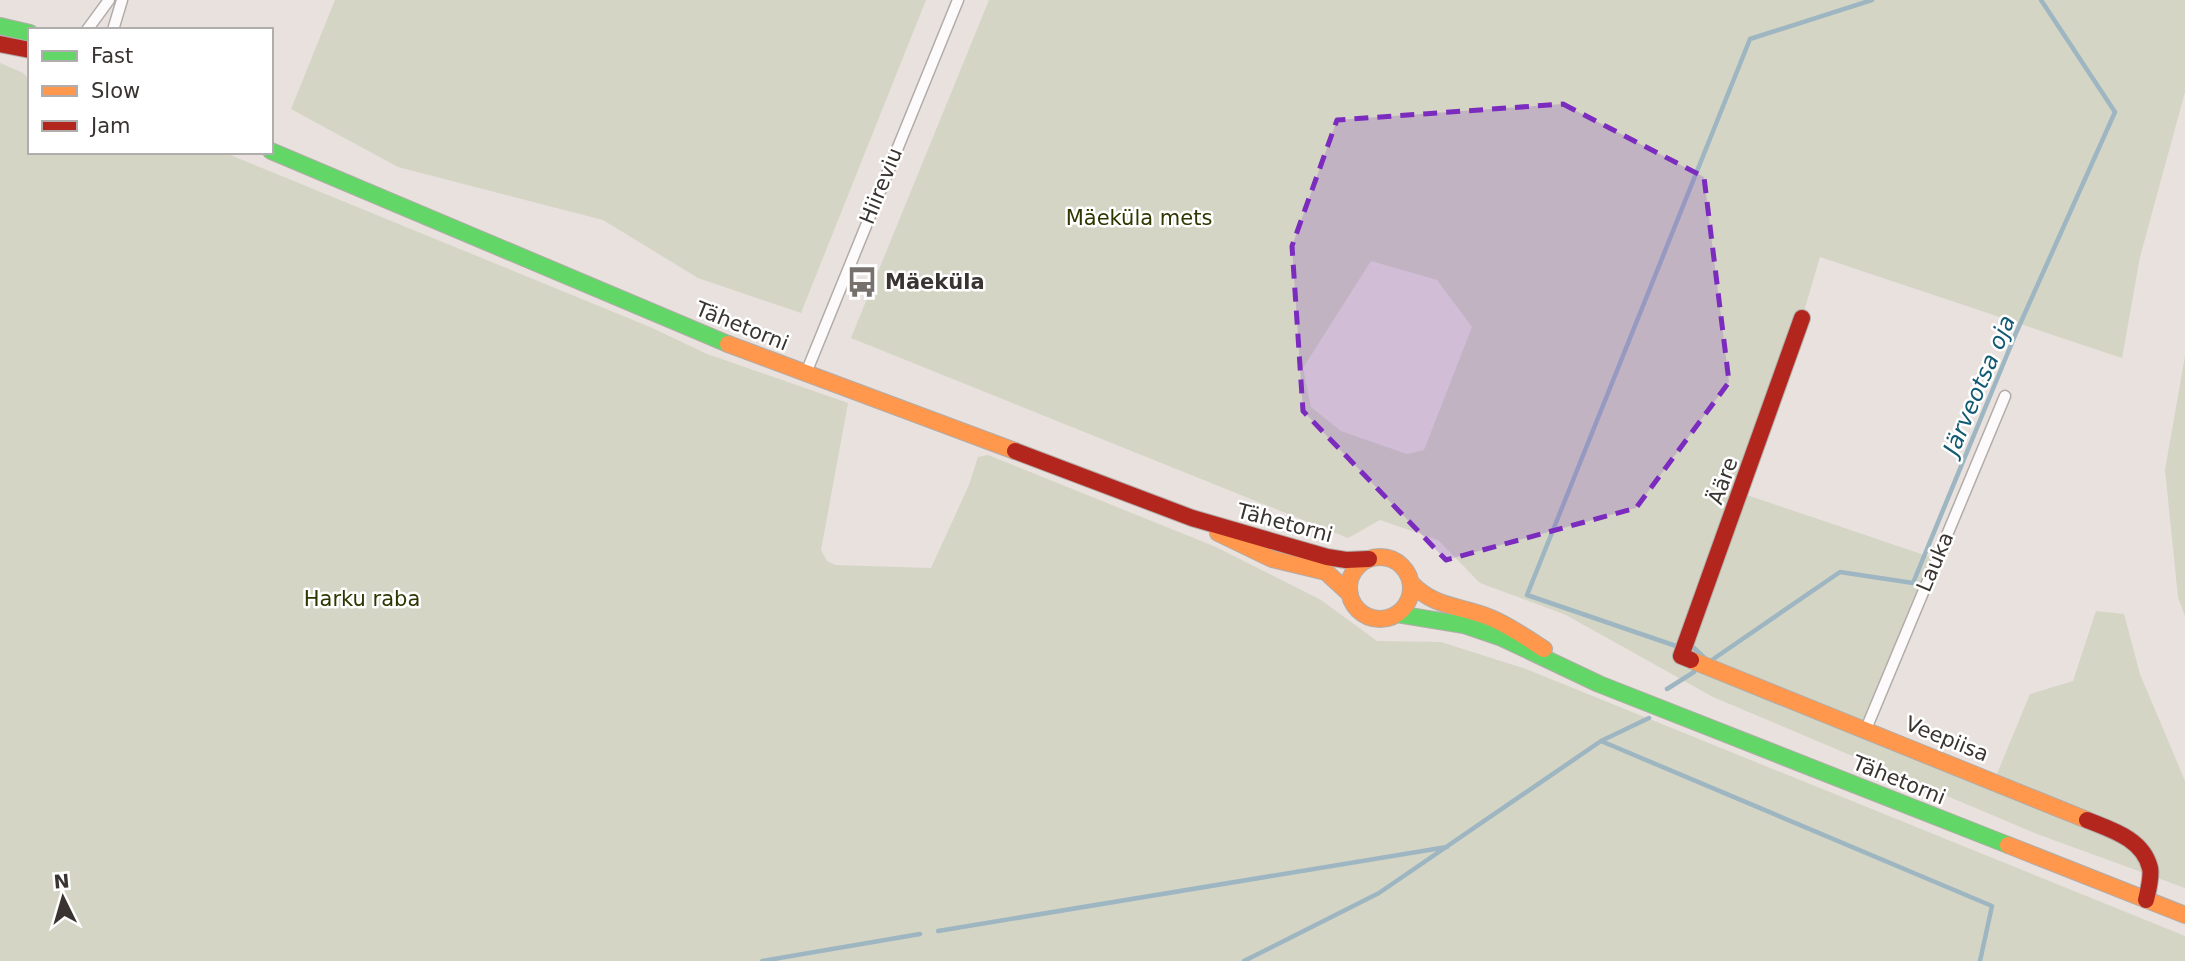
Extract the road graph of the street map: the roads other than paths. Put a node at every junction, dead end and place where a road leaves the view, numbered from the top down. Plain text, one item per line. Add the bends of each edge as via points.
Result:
1 (108, 0) edge
2 (122, 0) edge
3 (958, 0) edge
4 (0, 26) edge
5 (88, 28) edge
6 (114, 28) edge
7 (28, 33) edge
8 (0, 44) edge
9 (28, 50) edge
10 (276, 150) edge
11 (1802, 318) dead end
12 (806, 373) junction
13 (2005, 396) dead end
14 (1192, 518) junction
15 (1369, 559) junction
16 (1411, 583) junction
17 (1350, 594) junction
18 (1398, 614) junction
19 (1681, 656) joint
20 (1599, 684) junction
21 (1866, 729) junction
22 (2146, 900) junction
23 (2185, 915) edge

1 - 5 street
2 - 6 street
3 - 12 street, Hiireviu
4 - 7 street
8 - 9 street
10 - 12 street, Tähetorni via 396,205
11 - 19 street, Ääre
12 - 14 street, Tähetorni
13 - 21 street, Lauka
14 - 15 street, Tähetorni via 1319,555
14 - 17 street, Tähetorni via 1257,554 1326,572
15 - 16 street via 1397,561
15 - 17 street via 1353,573
16 - 18 street via 1410,597
16 - 20 street, Tähetorni via 1431,602 1488,616 1509,627
17 - 18 street via 1357,608 1371,617
18 - 20 street, Tähetorni via 1437,619 1502,638
19 - 21 street, Veepiisa
20 - 22 street, Tähetorni
21 - 22 street, Veepiisa via 2140,846 2151,869
22 - 23 street, Tähetorni

